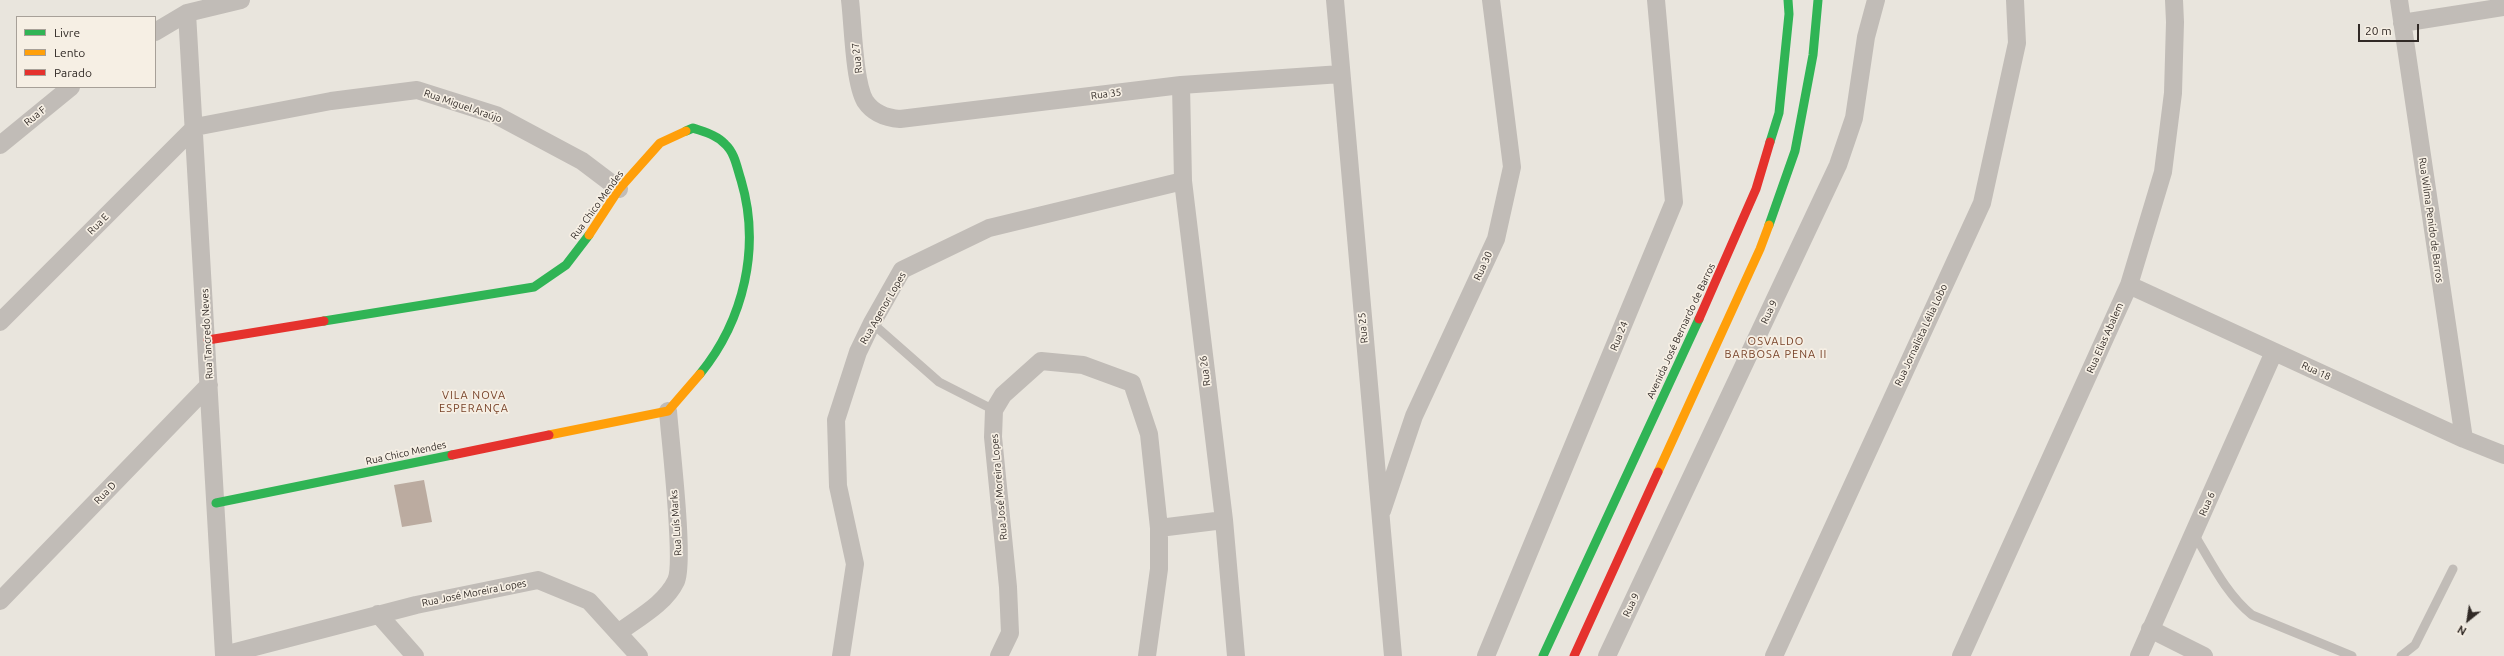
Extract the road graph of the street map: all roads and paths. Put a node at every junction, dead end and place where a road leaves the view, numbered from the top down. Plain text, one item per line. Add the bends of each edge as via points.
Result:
1 (241, 0) edge
2 (850, 0) edge
3 (1335, 0) edge
4 (1491, 0) edge
5 (1656, 0) edge
6 (1788, 0) edge
7 (1818, 0) edge
8 (1876, 0) edge
9 (2015, 0) edge
10 (2174, 0) edge
11 (2399, 0) edge
12 (2504, 7) edge
13 (187, 13) junction
14 (2402, 23) junction
15 (156, 31) edge
16 (1340, 74) junction
17 (1181, 85) junction
18 (70, 88) edge
19 (875, 111) joint
20 (195, 127) junction
21 (0, 145) edge
22 (1183, 181) junction
23 (619, 189) junction
24 (2129, 285) junction
25 (0, 322) edge
26 (872, 323) junction
27 (208, 340) junction
28 (2274, 352) junction
29 (209, 384) junction
30 (668, 410) junction
31 (994, 410) junction
32 (2464, 439) junction
33 (2504, 455) edge
34 (216, 502) junction
35 (1379, 518) junction
36 (1224, 520) junction
37 (1159, 528) junction
38 (2194, 534) junction
39 (2453, 569) dead end
40 (0, 601) edge
41 (378, 614) junction
42 (2150, 629) junction
43 (618, 633) junction
44 (224, 656) edge
45 (415, 656) edge
46 (639, 656) edge
47 (841, 656) edge
48 (999, 656) edge
49 (1147, 656) edge
50 (1236, 656) edge
51 (1393, 656) edge
52 (1486, 656) edge
53 (1543, 656) edge
54 (1574, 656) edge
55 (1606, 656) edge
56 (1774, 656) edge
57 (1961, 656) edge
58 (2139, 656) edge
59 (2204, 656) edge
60 (2352, 656) edge
61 (2401, 656) edge

1 - 13 street
2 - 19 street, Rua 27 via 860,87 866,101
3 - 16 street, Rua 25
4 - 35 street, Rua 30 via 1512,167 1496,238 1414,416
5 - 52 street, Rua 24 via 1674,202
6 - 53 main road, Avenida José Bernardo de Barros via 1789,14 1779,113 1756,189
7 - 54 main road via 1813,55 1795,151 1760,249
8 - 55 street, Rua 9 via 1866,37 1854,118 1838,166
9 - 56 street, Rua Jornalista Lélia Lobo via 2017,43 1982,202
10 - 24 street, Rua Elias Abalem via 2173,93 2163,172
11 - 14 street, Rua Wilma Penido de Barros
12 - 14 street
13 - 15 street
13 - 20 street, Rua Tancredo Neves
14 - 32 street, Rua Wilma Penido de Barros
16 - 17 street, Rua 35
16 - 35 street, Rua 25
17 - 19 street, Rua 35 via 900,120 888,118
17 - 22 street, Rua 26
18 - 21 street, Rua F
20 - 23 street, Rua Miguel Araújo via 331,101 417,90 496,115 582,161
20 - 25 street, Rua E
20 - 27 street, Rua Tancredo Neves
22 - 26 street, Rua Agenor Lopes via 989,228 902,270
22 - 36 street, Rua 26
23 - 27 main road, Rua Chico Mendes via 599,222 566,265 534,287
23 - 30 main road, Rua Chico Mendes via 660,143 693,128 710,134 729,148 743,186 750,234 742,298 723,341 692,385
24 - 28 street, Rua 18
24 - 57 street, Rua Elias Abalem
26 - 31 lane via 939,382
26 - 47 street, Rua Agenor Lopes via 858,352 836,420 838,486 855,564
27 - 29 street, Rua Tancredo Neves
28 - 32 street, Rua 18
28 - 38 street, Rua 6
29 - 34 street, Rua Tancredo Neves
29 - 40 street, Rua D
30 - 34 main road, Rua Chico Mendes
30 - 43 street, Rua Luís Marks via 679,553 677,580 661,602
31 - 37 street via 1003,395 1041,361 1083,365 1132,383 1149,434
31 - 48 street, Rua José Moreira Lopes via 993,437 1010,633
32 - 33 street, Rua 18
34 - 44 street, Rua Tancredo Neves
35 - 51 street, Rua 25
36 - 37 street
36 - 50 street, Rua 26
37 - 49 street via 1159,569
38 - 42 street, Rua 6
38 - 60 lane via 2240,606 2252,615
39 - 61 lane via 2415,645
41 - 43 street, Rua José Moreira Lopes via 538,580 588,601
41 - 44 street, Rua José Moreira Lopes
41 - 45 street
42 - 58 street, Rua 6
42 - 59 street
43 - 46 street, Rua José Moreira Lopes

